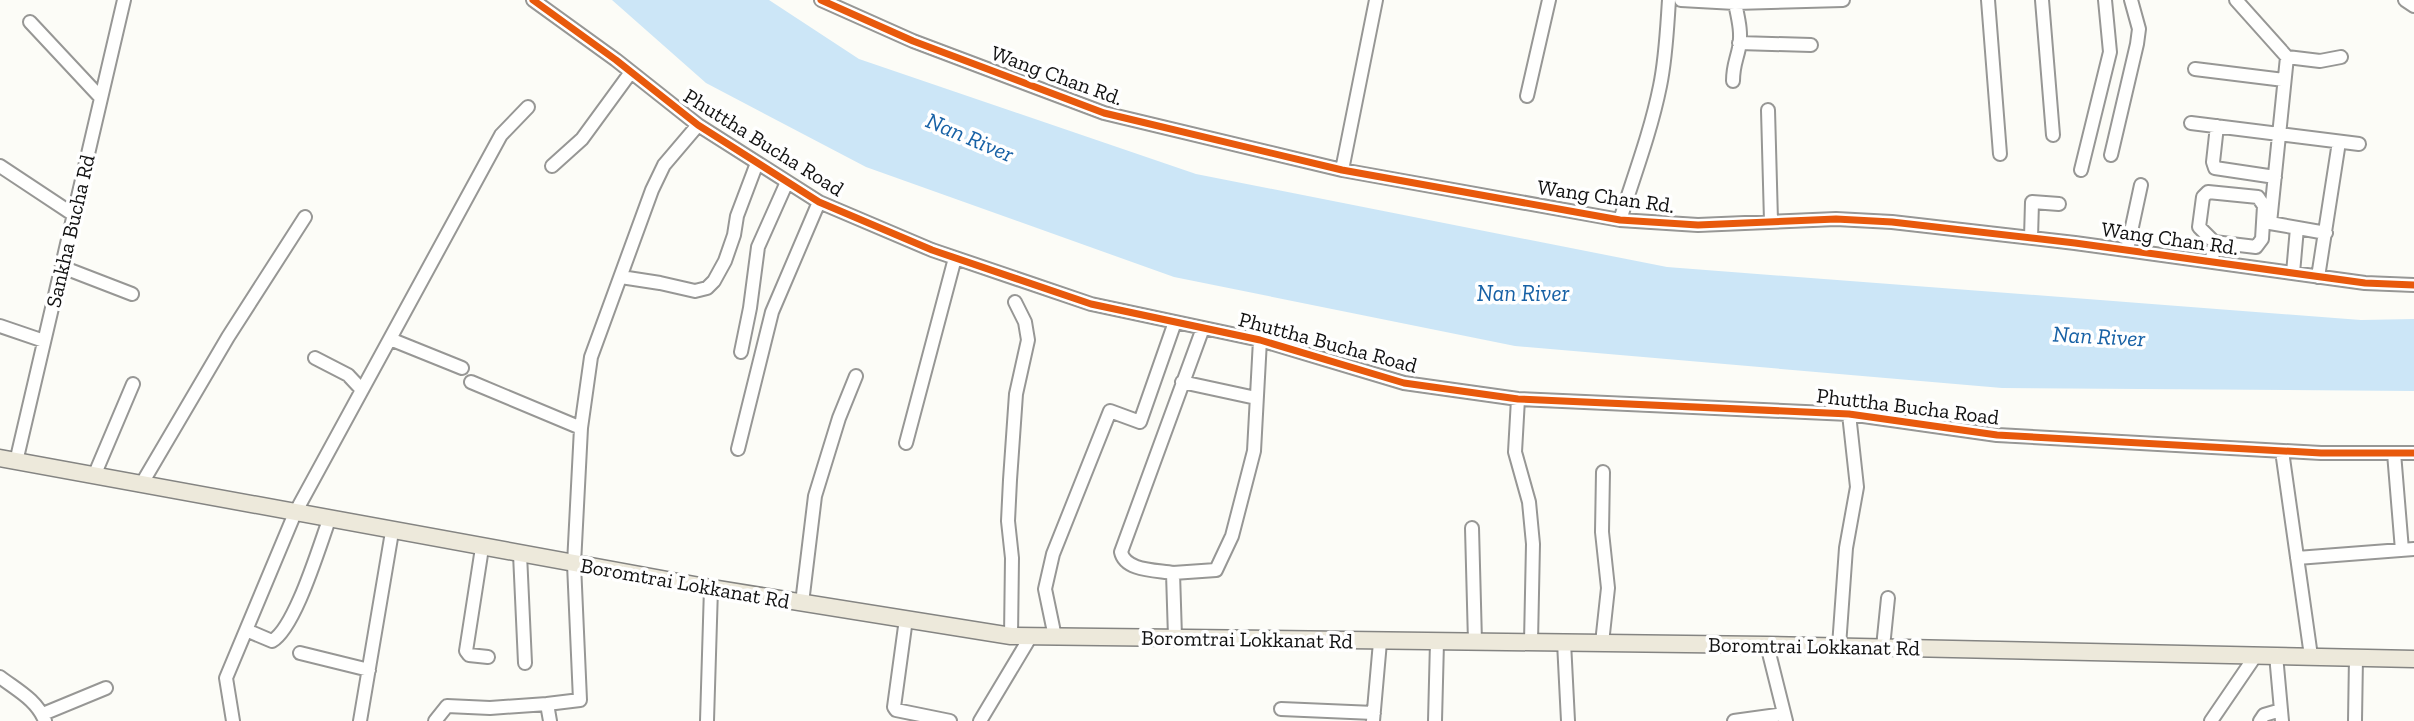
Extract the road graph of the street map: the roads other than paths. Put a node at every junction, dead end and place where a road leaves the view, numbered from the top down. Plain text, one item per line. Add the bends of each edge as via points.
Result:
1 (124, 0) edge
2 (533, 0) edge
3 (821, 0) edge
4 (1376, 0) edge
5 (1549, 0) edge
6 (1669, 0) edge
7 (1681, 0) edge
8 (1843, 0) edge
9 (1988, 0) edge
10 (2042, 0) edge
11 (2105, 0) edge
12 (2131, 0) edge
13 (2236, 0) edge
14 (2405, 0) edge
15 (1793, 1) edge
16 (1734, 3) junction
17 (2414, 6) edge
18 (30, 22) dead end
19 (1739, 43) junction
20 (1811, 45) dead end
21 (2287, 57) junction
22 (2341, 57) dead end
23 (2195, 69) dead end
24 (631, 72) junction
25 (2284, 80) junction
26 (1733, 81) dead end
27 (1527, 96) dead end
28 (102, 97) junction
29 (528, 107) dead end
30 (1768, 110) dead end
31 (2191, 123) dead end
32 (698, 125) junction
33 (2217, 126) junction
34 (2279, 134) junction
35 (2053, 135) dead end
36 (2339, 142) junction
37 (2358, 144) dead end
38 (2000, 153) dead end
39 (2111, 155) dead end
40 (758, 163) junction
41 (0, 166) edge
42 (552, 166) dead end
43 (1342, 170) junction
44 (2081, 170) dead end
45 (2275, 177) junction
46 (787, 182) junction
47 (2141, 185) dead end
48 (819, 202) junction
49 (2059, 204) dead end
50 (74, 215) junction
51 (305, 217) dead end
52 (1620, 220) junction
53 (1771, 221) junction
54 (2297, 228) junction
55 (2326, 233) junction
56 (2031, 238) junction
57 (2214, 242) junction
58 (2127, 250) junction
59 (955, 258) junction
60 (2212, 261) junction
61 (62, 267) junction
62 (2293, 273) junction
63 (621, 277) junction
64 (2318, 277) junction
65 (2414, 285) edge
66 (132, 294) dead end
67 (1015, 302) dead end
68 (1175, 322) junction
69 (0, 326) edge
70 (1203, 328) junction
71 (390, 339) junction
72 (1260, 340) junction
73 (44, 341) junction
74 (741, 352) dead end
75 (315, 358) dead end
76 (462, 368) dead end
77 (856, 376) dead end
78 (471, 382) dead end
79 (1182, 382) junction
80 (133, 384) dead end
81 (362, 390) junction
82 (1256, 398) junction
83 (1518, 399) junction
84 (1849, 414) junction
85 (581, 428) junction
86 (906, 443) dead end
87 (738, 449) dead end
88 (2282, 451) junction
89 (2394, 453) junction
90 (2414, 453) edge
91 (8, 460) edge
92 (1603, 472) dead end
93 (94, 475) junction
94 (141, 485) junction
95 (295, 513) junction
96 (329, 520) junction
97 (1472, 528) dead end
98 (392, 532) junction
99 (482, 548) junction
100 (2408, 550) edge
101 (520, 554) junction
102 (2297, 558) junction
103 (574, 564) junction
104 (1173, 573) junction
105 (711, 588) junction
106 (1888, 598) dead end
107 (802, 603) junction
108 (906, 619) junction
109 (246, 629) junction
110 (1011, 636) junction
111 (1031, 636) junction
112 (1055, 636) junction
113 (1175, 637) junction
114 (1380, 642) junction
115 (1437, 642) junction
116 (1475, 642) junction
117 (1531, 642) junction
118 (1564, 642) junction
119 (1602, 643) junction
120 (1767, 645) junction
121 (1839, 646) junction
122 (1883, 647) junction
123 (300, 653) dead end
124 (2256, 655) junction
125 (2276, 655) junction
126 (2311, 656) junction
127 (488, 657) dead end
128 (2356, 657) junction
129 (2414, 659) edge
130 (525, 663) dead end
131 (369, 670) junction
132 (0, 677) edge
133 (106, 688) dead end
134 (547, 704) junction
135 (1282, 709) dead end
136 (492, 714) edge
137 (2282, 715) edge
138 (44, 717) edge
139 (1373, 717) edge
140 (1785, 718) edge
141 (233, 721) edge
142 (360, 721) edge
143 (435, 721) edge
144 (550, 721) edge
145 (707, 721) edge
146 (950, 721) edge
147 (980, 721) edge
148 (1435, 721) edge
149 (1568, 721) edge
150 (1734, 721) edge
151 (2211, 721) edge
152 (2259, 721) edge
153 (2355, 721) edge

1 - 28 street, Sankha Bucha Rd
2 - 24 street, Phuttha Bucha Road
3 - 43 street, Wang Chan Rd. via 913,41 1104,113
4 - 43 street
5 - 27 street
6 - 52 street via 1660,87
7 - 16 street
8 - 15 street
9 - 38 street
10 - 35 street
11 - 44 street via 2110,52
12 - 39 street via 2139,29
13 - 21 street
14 - 17 street
15 - 16 street
16 - 19 street
18 - 28 street
19 - 20 street
19 - 26 street
21 - 22 street via 2320,61
21 - 25 street
23 - 25 street
24 - 32 street, Phuttha Bucha Road
24 - 42 street via 582,139
25 - 34 street
28 - 50 street, Sankha Bucha Rd
29 - 71 street via 501,135
30 - 53 street
31 - 33 street
32 - 40 street, Phuttha Bucha Road
32 - 63 street via 664,165
33 - 34 street
33 - 45 street via 2215,167
34 - 36 street
34 - 45 street
36 - 37 street
36 - 55 street
40 - 46 street, Phuttha Bucha Road
40 - 63 street via 725,261 707,288 695,291
41 - 50 street
43 - 52 street, Wang Chan Rd.
45 - 54 street via 2270,223
46 - 48 street, Phuttha Bucha Road
46 - 74 street via 758,247
47 - 58 street
48 - 59 street, Phuttha Bucha Road
48 - 87 street via 772,312
49 - 56 street via 2032,202
50 - 61 street, Sankha Bucha Rd
51 - 94 street
52 - 53 street, Wang Chan Rd. via 1698,225
53 - 56 street, Wang Chan Rd. via 1892,222
54 - 55 street
54 - 62 street
55 - 64 street
56 - 58 street, Wang Chan Rd.
57 - 57 street via 2199,227 2203,197 2208,192 2258,197 2264,206 2262,239 2256,247
57 - 60 street
58 - 60 street, Wang Chan Rd.
59 - 68 street, Phuttha Bucha Road via 1091,304
59 - 86 street
60 - 62 street, Wang Chan Rd.
61 - 66 street
61 - 73 street, Sankha Bucha Rd
62 - 64 street, Wang Chan Rd.
63 - 85 street via 591,357
64 - 65 street, Wang Chan Rd.
67 - 110 street via 1028,340 1016,394 1010,480
68 - 70 street, Phuttha Bucha Road
68 - 112 street via 1140,422 1111,411 1053,554 1045,589
69 - 73 street
70 - 72 street, Phuttha Bucha Road
70 - 79 street
71 - 76 street
71 - 81 street
72 - 82 street
72 - 83 street, Phuttha Bucha Road via 1405,383
73 - 91 street, Sankha Bucha Rd
75 - 81 street via 348,374
77 - 107 street via 815,496
78 - 85 street
79 - 82 street
79 - 104 street via 1121,552 1129,565
80 - 93 street
81 - 95 street
82 - 104 street via 1254,452 1232,536 1216,570
83 - 84 street, Phuttha Bucha Road
83 - 117 street via 1515,452 1529,502 1533,544
84 - 88 street, Phuttha Bucha Road via 1997,435
84 - 121 street via 1857,487 1846,548
85 - 103 street
88 - 89 street, Phuttha Bucha Road
88 - 102 street
89 - 90 street, Phuttha Bucha Road
89 - 100 street
91 - 93 main road, Boromtrai Lokkanat Rd
92 - 119 street via 1602,532 1608,588
93 - 94 main road, Boromtrai Lokkanat Rd
94 - 95 main road, Boromtrai Lokkanat Rd
95 - 96 main road, Boromtrai Lokkanat Rd
95 - 109 street
96 - 98 main road, Boromtrai Lokkanat Rd
96 - 109 street via 296,607 278,637 272,641
97 - 116 street
98 - 99 main road, Boromtrai Lokkanat Rd
98 - 131 street
99 - 101 main road, Boromtrai Lokkanat Rd
99 - 127 street via 466,651
100 - 102 street
101 - 103 main road, Boromtrai Lokkanat Rd
101 - 130 street
102 - 126 street
103 - 105 main road, Boromtrai Lokkanat Rd
103 - 134 street via 580,700
104 - 113 street
105 - 107 main road, Boromtrai Lokkanat Rd
105 - 145 street
106 - 122 street
107 - 108 main road, Boromtrai Lokkanat Rd
108 - 110 main road, Boromtrai Lokkanat Rd
108 - 146 street via 894,707
109 - 141 street via 226,678
110 - 111 main road, Boromtrai Lokkanat Rd
111 - 112 main road, Boromtrai Lokkanat Rd
111 - 147 street
112 - 113 main road, Boromtrai Lokkanat Rd
113 - 114 main road, Boromtrai Lokkanat Rd
114 - 115 main road, Boromtrai Lokkanat Rd
114 - 139 street
115 - 116 main road, Boromtrai Lokkanat Rd
115 - 148 street
116 - 117 main road, Boromtrai Lokkanat Rd
117 - 118 main road, Boromtrai Lokkanat Rd
118 - 119 main road, Boromtrai Lokkanat Rd
118 - 149 street
119 - 120 main road, Boromtrai Lokkanat Rd
120 - 121 main road, Boromtrai Lokkanat Rd
120 - 140 street
121 - 122 main road, Boromtrai Lokkanat Rd
122 - 124 main road, Boromtrai Lokkanat Rd
123 - 131 street
124 - 125 main road, Boromtrai Lokkanat Rd
124 - 151 street
125 - 126 main road, Boromtrai Lokkanat Rd
125 - 137 street
126 - 128 main road, Boromtrai Lokkanat Rd
128 - 129 main road, Boromtrai Lokkanat Rd
128 - 153 street
131 - 142 street
132 - 138 street via 29,697
133 - 138 street
134 - 136 street
134 - 144 street
135 - 139 street
136 - 143 street via 447,705
137 - 152 street via 2264,715
140 - 150 street

